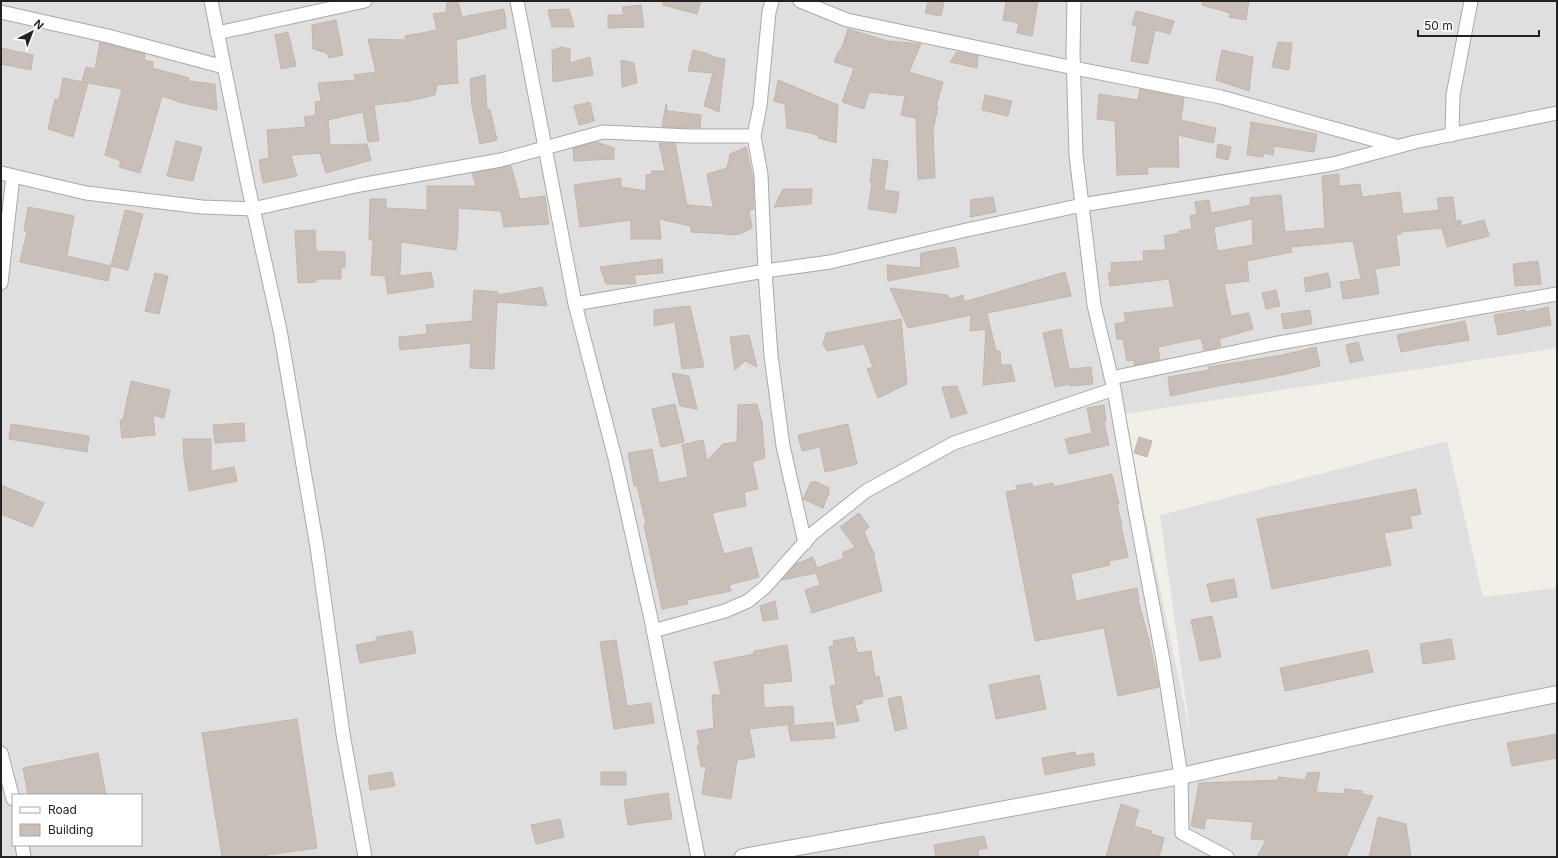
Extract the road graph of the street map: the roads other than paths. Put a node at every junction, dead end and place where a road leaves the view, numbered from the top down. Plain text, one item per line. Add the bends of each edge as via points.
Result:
1 (211, 1) edge
2 (365, 1) edge
3 (517, 1) edge
4 (772, 1) edge
5 (800, 1) edge
6 (1074, 1) edge
7 (1471, 1) edge
8 (1, 12) edge
9 (217, 33) junction
10 (224, 67) junction
11 (1074, 68) junction
12 (1557, 113) edge
13 (1452, 135) junction
14 (754, 136) junction
15 (1398, 147) junction
16 (544, 148) junction
17 (7, 174) edge
18 (1082, 206) junction
19 (253, 209) junction
20 (765, 271) junction
21 (1, 282) edge
22 (1557, 294) edge
23 (575, 304) junction
24 (1112, 384) junction
25 (805, 542) junction
26 (653, 631) junction
27 (1557, 694) edge
28 (1, 753) edge
29 (1181, 776) junction
30 (12, 796) edge
31 (22, 846) edge
32 (24, 857) edge
33 (365, 857) edge
34 (698, 857) edge
35 (743, 857) edge
36 (1227, 857) edge

1 - 9 street
2 - 9 street
3 - 16 street
4 - 14 street
5 - 11 street via 847,20
6 - 11 street
7 - 13 street via 1453,95
8 - 10 street via 108,36
9 - 10 street
10 - 19 street
11 - 15 street via 1221,97
11 - 18 street via 1076,155
12 - 13 street
13 - 15 street
14 - 16 street via 603,132
14 - 20 street via 761,175
15 - 18 street via 1333,164
16 - 19 street via 501,160 360,185
16 - 23 street
17 - 19 street via 86,193 202,207
17 - 21 street
18 - 20 street via 830,262
18 - 24 street via 1094,305
19 - 33 street via 280,330 317,547 343,734
20 - 23 street
20 - 25 street via 771,356 784,446
22 - 24 street via 1273,344
23 - 26 street via 615,458
24 - 25 street via 954,443 866,490
24 - 29 street via 1163,660
25 - 26 street via 765,587 748,601 725,611
26 - 34 street
27 - 29 street
28 - 30 street
29 - 35 street
29 - 36 street via 1182,833
31 - 32 street

